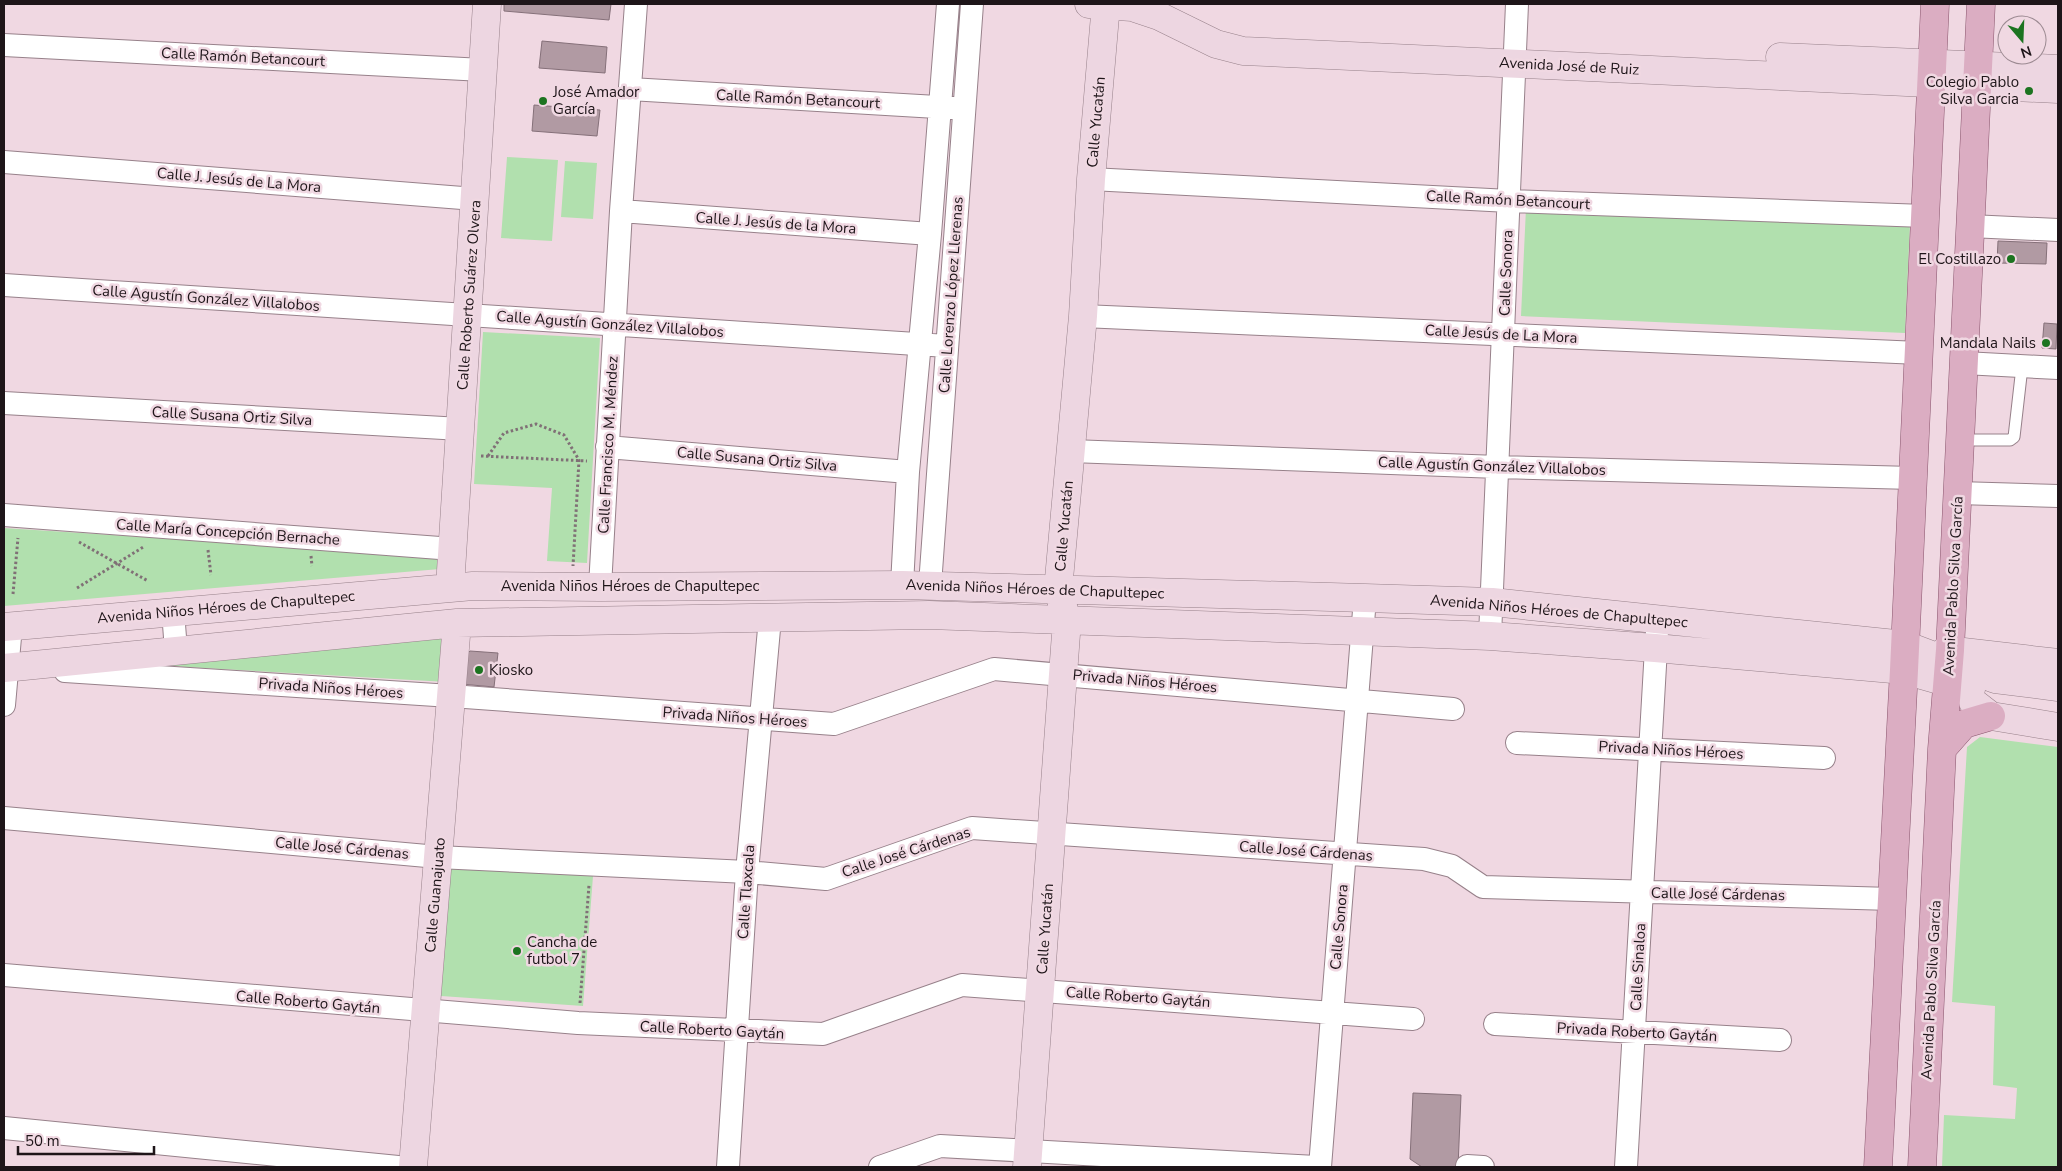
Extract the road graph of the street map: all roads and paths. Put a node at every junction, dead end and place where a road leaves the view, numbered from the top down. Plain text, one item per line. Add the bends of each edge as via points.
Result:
1 (488, 4) edge
2 (636, 4) edge
3 (948, 4) edge
4 (972, 4) edge
5 (1100, 4) edge
6 (1174, 4) edge
7 (1517, 4) edge
8 (1935, 4) edge
9 (1981, 4) edge
10 (4, 45) edge
11 (1515, 54) junction
12 (2058, 69) edge
13 (483, 70) junction
14 (1932, 73) junction
15 (1977, 75) junction
16 (630, 89) junction
17 (2058, 89) edge
18 (939, 108) junction
19 (965, 109) junction
20 (4, 162) edge
21 (1091, 179) junction
22 (475, 199) junction
23 (1509, 200) junction
24 (621, 211) junction
25 (1925, 216) junction
26 (1970, 226) junction
27 (2058, 230) edge
28 (930, 234) junction
29 (4, 284) edge
30 (468, 315) junction
31 (1082, 316) junction
32 (616, 324) junction
33 (1503, 334) junction
34 (919, 344) junction
35 (947, 346) junction
36 (1919, 353) junction
37 (1964, 363) junction
38 (2022, 367) junction
39 (2058, 368) edge
40 (4, 403) edge
41 (460, 429) junction
42 (1960, 440) junction
43 (607, 447) junction
44 (1070, 451) junction
45 (479, 456) dead end
46 (488, 456) junction
47 (579, 460) junction
48 (588, 461) dead end
49 (1498, 467) junction
50 (908, 472) junction
51 (1913, 478) junction
52 (1958, 493) junction
53 (2058, 496) edge
54 (4, 516) edge
55 (18, 538) dead end
56 (79, 542) dead end
57 (146, 545) dead end
58 (208, 549) dead end
59 (453, 549) junction
60 (117, 563) junction
61 (573, 574) dead end
62 (211, 575) dead end
63 (148, 581) dead end
64 (902, 585) junction
65 (930, 586) junction
66 (450, 587) junction
67 (600, 587) junction
68 (77, 588) dead end
69 (1058, 590) junction
70 (13, 594) dead end
71 (1365, 598) junction
72 (1492, 602) junction
73 (173, 612) junction
74 (770, 618) junction
75 (1657, 618) junction
76 (1067, 620) junction
77 (457, 623) junction
78 (7, 626) edge
79 (1362, 632) junction
80 (1490, 636) junction
81 (1655, 648) junction
82 (176, 650) junction
83 (1905, 658) junction
84 (2058, 663) edge
85 (1949, 665) junction
86 (5, 667) edge
87 (1063, 674) junction
88 (2058, 687) edge
89 (451, 696) junction
90 (1357, 700) junction
91 (4, 705) edge
92 (2058, 705) edge
93 (1453, 709) dead end
94 (1991, 716) junction
95 (762, 719) junction
96 (2058, 727) edge
97 (1517, 743) dead end
98 (1942, 749) junction
99 (1650, 750) junction
100 (1824, 758) dead end
101 (4, 818) edge
102 (1052, 833) junction
103 (1345, 854) junction
104 (438, 857) junction
105 (591, 864) junction
106 (746, 872) junction
107 (1642, 892) junction
108 (1892, 899) junction
109 (4, 976) edge
110 (1040, 990) junction
111 (425, 1012) junction
112 (1332, 1012) junction
113 (1413, 1018) dead end
114 (578, 1023) junction
115 (1495, 1024) dead end
116 (737, 1031) junction
117 (1634, 1032) junction
118 (1780, 1040) dead end
119 (4, 1128) edge
120 (1028, 1160) edge
121 (398, 1167) edge
122 (413, 1167) edge
123 (728, 1167) edge
124 (880, 1167) edge
125 (1316, 1167) edge
126 (1320, 1167) edge
127 (1626, 1167) edge
128 (1878, 1167) edge
129 (1922, 1167) edge

1 - 13 main road, Calle Roberto Suárez Olvera
2 - 16 street, Calle Francisco M. Méndez
3 - 18 street, Calle Lorenzo López Llerenas
4 - 19 street, Calle Lorenzo López Llerenas
5 - 11 main road, Avenida José de Ruiz via 1132,7 1159,16 1216,44 1243,51
5 - 21 main road, Calle Yucatán
6 - 11 main road, Avenida José de Ruiz via 1243,33
7 - 11 street, Calle Sonora
8 - 14 main road
9 - 15 main road, Avenida Pablo Silva García
10 - 13 street, Calle Ramón Betancourt
11 - 14 main road, Avenida José de Ruiz
11 - 23 street, Calle Sonora
12 - 15 main road, Avenida José de Ruiz
13 - 22 main road, Calle Roberto Suárez Olvera
14 - 15 main road, Avenida José de Ruiz
14 - 25 main road
15 - 17 main road, Avenida José de Ruiz
15 - 26 main road, Avenida Pablo Silva García
16 - 18 street, Calle Ramón Betancourt
16 - 24 street, Calle Francisco M. Méndez
18 - 19 street, Calle Ramón Betancourt
18 - 28 street, Calle Lorenzo López Llerenas
19 - 35 street, Calle Lorenzo López Llerenas
20 - 22 street, Calle J. Jesús de La Mora
21 - 23 street, Calle Ramón Betancourt
21 - 31 main road, Calle Yucatán
22 - 30 main road, Calle Roberto Suárez Olvera
23 - 25 street, Calle Ramón Betancourt
23 - 33 street, Calle Sonora
24 - 28 street, Calle J. Jesús de la Mora
24 - 32 street, Calle Francisco M. Méndez
25 - 36 main road
26 - 27 street
26 - 37 main road, Avenida Pablo Silva García
28 - 34 street, Calle Lorenzo López Llerenas
29 - 30 street, Calle Agustín González Villalobos
30 - 32 street, Calle Agustín González Villalobos
30 - 41 main road, Calle Roberto Suárez Olvera
31 - 33 street, Calle Jesús de La Mora
31 - 44 main road, Calle Yucatán
32 - 34 street, Calle Agustín González Villalobos
32 - 43 street, Calle Francisco M. Méndez
33 - 36 street, Calle Jesús de La Mora
33 - 49 street, Calle Sonora
34 - 35 street, Calle Agustín González Villalobos
34 - 50 street, Calle Lorenzo López Llerenas
35 - 65 street, Calle Lorenzo López Llerenas
36 - 51 main road
37 - 38 street
37 - 42 main road, Avenida Pablo Silva García
38 - 39 street
38 - 42 lane via 2014,437 2010,440
40 - 41 street, Calle Susana Ortiz Silva
41 - 59 main road, Calle Roberto Suárez Olvera
42 - 52 main road, Avenida Pablo Silva García
43 - 50 street, Calle Susana Ortiz Silva
43 - 67 street, Calle Francisco M. Méndez
44 - 49 street, Calle Agustín González Villalobos
44 - 69 main road, Calle Yucatán
45 - 46 path
46 - 47 path
46 - 47 path via 504,433 536,424 564,435
47 - 48 path
47 - 61 path
49 - 51 street, Calle Agustín González Villalobos
49 - 72 street, Calle Sonora
50 - 64 street, Calle Lorenzo López Llerenas
51 - 83 main road
52 - 53 street
52 - 85 main road, Avenida Pablo Silva García
54 - 59 street, Calle María Concepción Bernache
55 - 70 path
56 - 60 path
57 - 60 path
58 - 62 path
59 - 66 main road, Calle Roberto Suárez Olvera
60 - 63 path
60 - 68 path
64 - 65 main road, Avenida Niños Héroes de Chapultepec
64 - 67 main road, Avenida Niños Héroes de Chapultepec
65 - 69 main road, Avenida Niños Héroes de Chapultepec
66 - 67 main road, Avenida Niños Héroes de Chapultepec
66 - 73 main road, Avenida Niños Héroes de Chapultepec
69 - 71 main road, Avenida Niños Héroes de Chapultepec
69 - 76 main road, Calle Yucatán
71 - 72 main road, Avenida Niños Héroes de Chapultepec
71 - 79 street, Calle Sonora
72 - 75 main road, Avenida Niños Héroes de Chapultepec
72 - 80 street, Calle Sonora
73 - 78 main road, Avenida Niños Héroes de Chapultepec
73 - 82 street
74 - 76 main road, Avenida Niños Héroes de Chapultepec via 929,615
74 - 77 main road, Avenida Niños Héroes de Chapultepec
74 - 95 street, Calle Tlaxcala
75 - 81 street, Calle Sinaloa
75 - 83 main road, Avenida Niños Héroes de Chapultepec
76 - 79 main road, Avenida Niños Héroes de Chapultepec
76 - 87 main road, Calle Yucatán
77 - 82 main road, Avenida Niños Héroes de Chapultepec
77 - 89 main road, Calle Guanajuato
78 - 86 street
79 - 80 main road, Avenida Niños Héroes de Chapultepec
79 - 90 street, Calle Sonora
80 - 81 main road, Avenida Niños Héroes de Chapultepec
81 - 83 main road, Avenida Niños Héroes de Chapultepec
81 - 99 street, Calle Sinaloa
82 - 86 main road, Avenida Niños Héroes de Chapultepec
83 - 85 main road, Avenida Niños Héroes de Chapultepec
83 - 108 main road
84 - 85 main road
85 - 88 main road, Avenida Niños Héroes de Chapultepec via 1995,679
85 - 92 main road, Avenida Niños Héroes de Chapultepec via 1994,696
85 - 94 main road
85 - 98 main road, Avenida Pablo Silva García
86 - 89 street, Privada Niños Héroes
86 - 91 street
87 - 90 street, Privada Niños Héroes
87 - 95 street, Privada Niños Héroes via 994,669 834,724
87 - 102 main road, Calle Yucatán
89 - 95 street, Privada Niños Héroes
89 - 104 main road, Calle Guanajuato
90 - 93 street, Privada Niños Héroes
90 - 103 street, Calle Sonora
94 - 96 main road
94 - 98 main road via 1964,724
95 - 106 street, Calle Tlaxcala
97 - 99 street, Privada Niños Héroes
98 - 129 main road, Avenida Pablo Silva García
99 - 100 street, Privada Niños Héroes
99 - 107 street, Calle Sinaloa
101 - 104 street, Calle José Cárdenas
102 - 103 street, Calle José Cárdenas
102 - 106 street, Calle José Cárdenas via 972,828 826,879
102 - 110 main road, Calle Yucatán
103 - 107 street, Calle José Cárdenas via 1424,859 1452,866 1483,888
103 - 112 street, Calle Sonora
104 - 105 street, Calle José Cárdenas
104 - 111 main road, Calle Guanajuato
105 - 106 street, Calle José Cárdenas
105 - 114 path
106 - 116 street, Calle Tlaxcala
107 - 108 street, Calle José Cárdenas
107 - 117 street, Calle Sinaloa
108 - 128 main road
109 - 111 street, Calle Roberto Gaytán
110 - 112 street, Calle Roberto Gaytán
110 - 116 street, Calle Roberto Gaytán via 962,985 823,1034
110 - 120 main road, Calle Yucatán
111 - 114 street, Calle Roberto Gaytán
111 - 122 main road, Calle Guanajuato
112 - 113 street, Calle Roberto Gaytán
112 - 126 street, Calle Sonora
114 - 116 street, Calle Roberto Gaytán
115 - 117 street, Privada Roberto Gaytán
116 - 123 street, Calle Tlaxcala
117 - 118 street, Privada Roberto Gaytán
117 - 127 street, Calle Sinaloa
119 - 121 street
120 - 124 street via 940,1146
120 - 125 street

